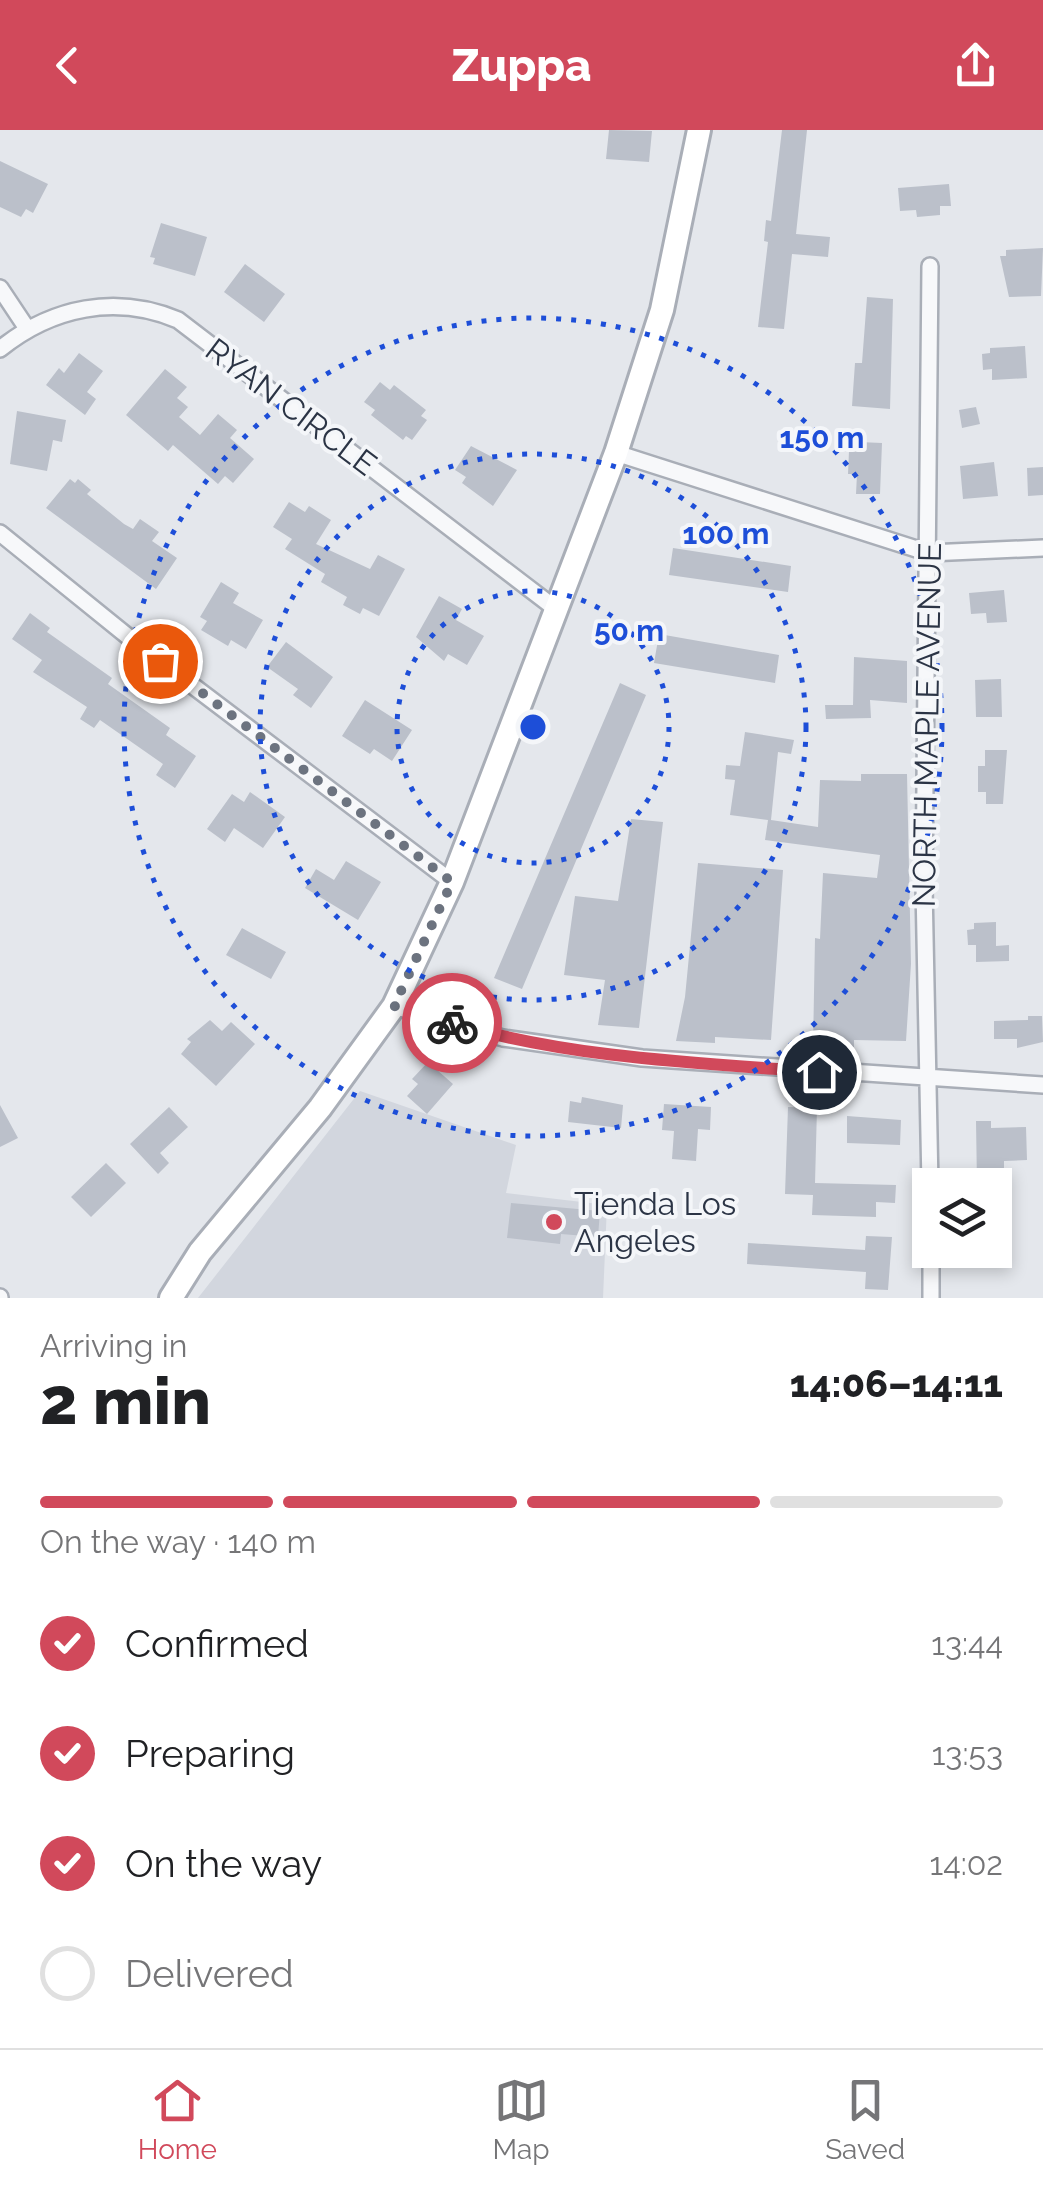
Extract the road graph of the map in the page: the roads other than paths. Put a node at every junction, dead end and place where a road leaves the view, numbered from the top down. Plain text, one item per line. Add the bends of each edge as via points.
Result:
1 (699, 130) edge
2 (930, 266) dead end
3 (0, 288) edge
4 (26, 328) junction
5 (0, 349) edge
6 (616, 453) junction
7 (0, 533) edge
8 (1043, 548) edge
9 (929, 552) junction
10 (556, 610) junction
11 (452, 882) junction
12 (394, 1006) junction
13 (930, 1080) junction
14 (1043, 1084) edge
15 (930, 1168) edge
16 (930, 1268) edge
17 (171, 1298) edge
18 (931, 1298) edge

1 - 6 main road via 662,310
2 - 9 street, NORTH MAPLE AVENUE
3 - 4 street
4 - 5 street, RYAN CIRCLE
4 - 10 street, RYAN CIRCLE via 73,310 115,305 146,307 178,320
6 - 9 street
6 - 10 main road
7 - 11 street
8 - 9 street
9 - 13 street, NORTH MAPLE AVENUE via 924,888
10 - 11 main road
11 - 12 main road
12 - 13 street via 503,1038 642,1058
12 - 17 main road
13 - 14 street
13 - 15 street, NORTH MAPLE AVENUE
16 - 18 street

